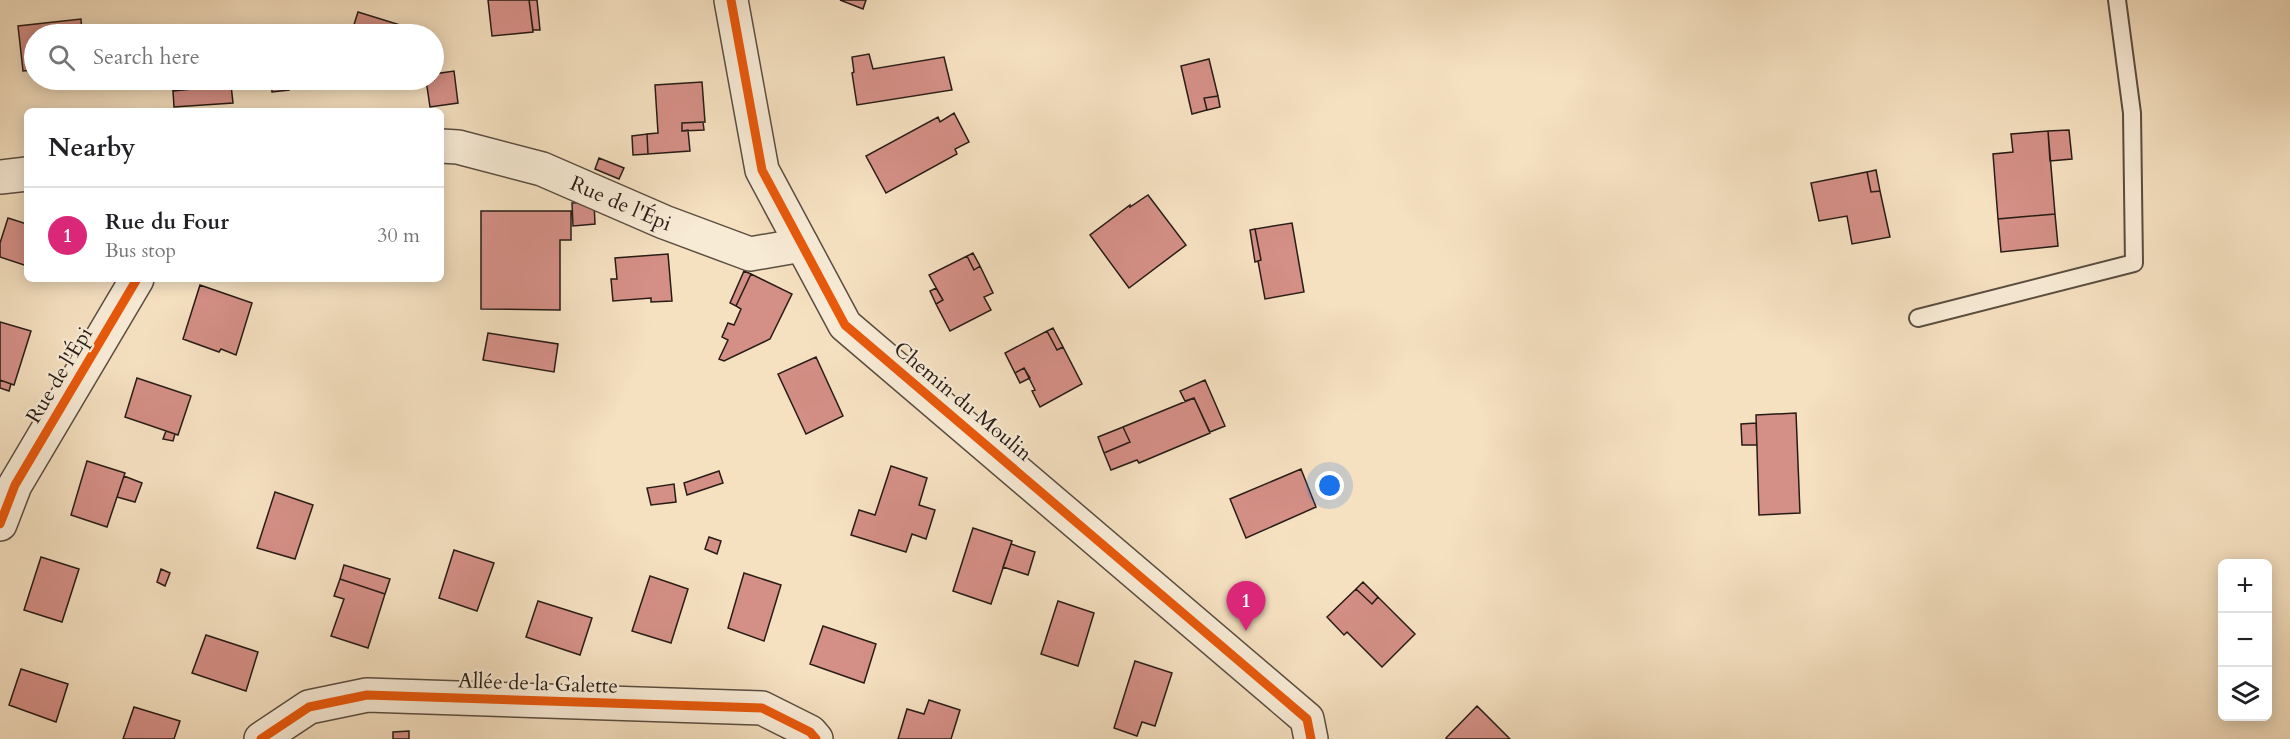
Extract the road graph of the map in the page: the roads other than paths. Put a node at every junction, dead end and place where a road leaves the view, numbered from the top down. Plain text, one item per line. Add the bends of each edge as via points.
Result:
1 (731, 0) edge
2 (2117, 0) edge
3 (444, 146) edge
4 (24, 174) edge
5 (0, 177) edge
6 (802, 245) junction
7 (135, 282) edge
8 (1918, 318) dead end
9 (0, 524) edge
10 (261, 739) edge
11 (816, 739) edge
12 (1311, 739) edge

1 - 6 street, Chemin du Moulin via 762,170
2 - 8 lane via 2132,113 2134,263
3 - 6 street, Rue de l'Épi via 542,170 750,254
4 - 5 street
6 - 12 street, Chemin du Moulin via 846,325 1307,719
7 - 9 street, Rue de l'Épi via 15,484
10 - 11 street, Allée de la Galette via 309,707 367,695 762,708 810,732

